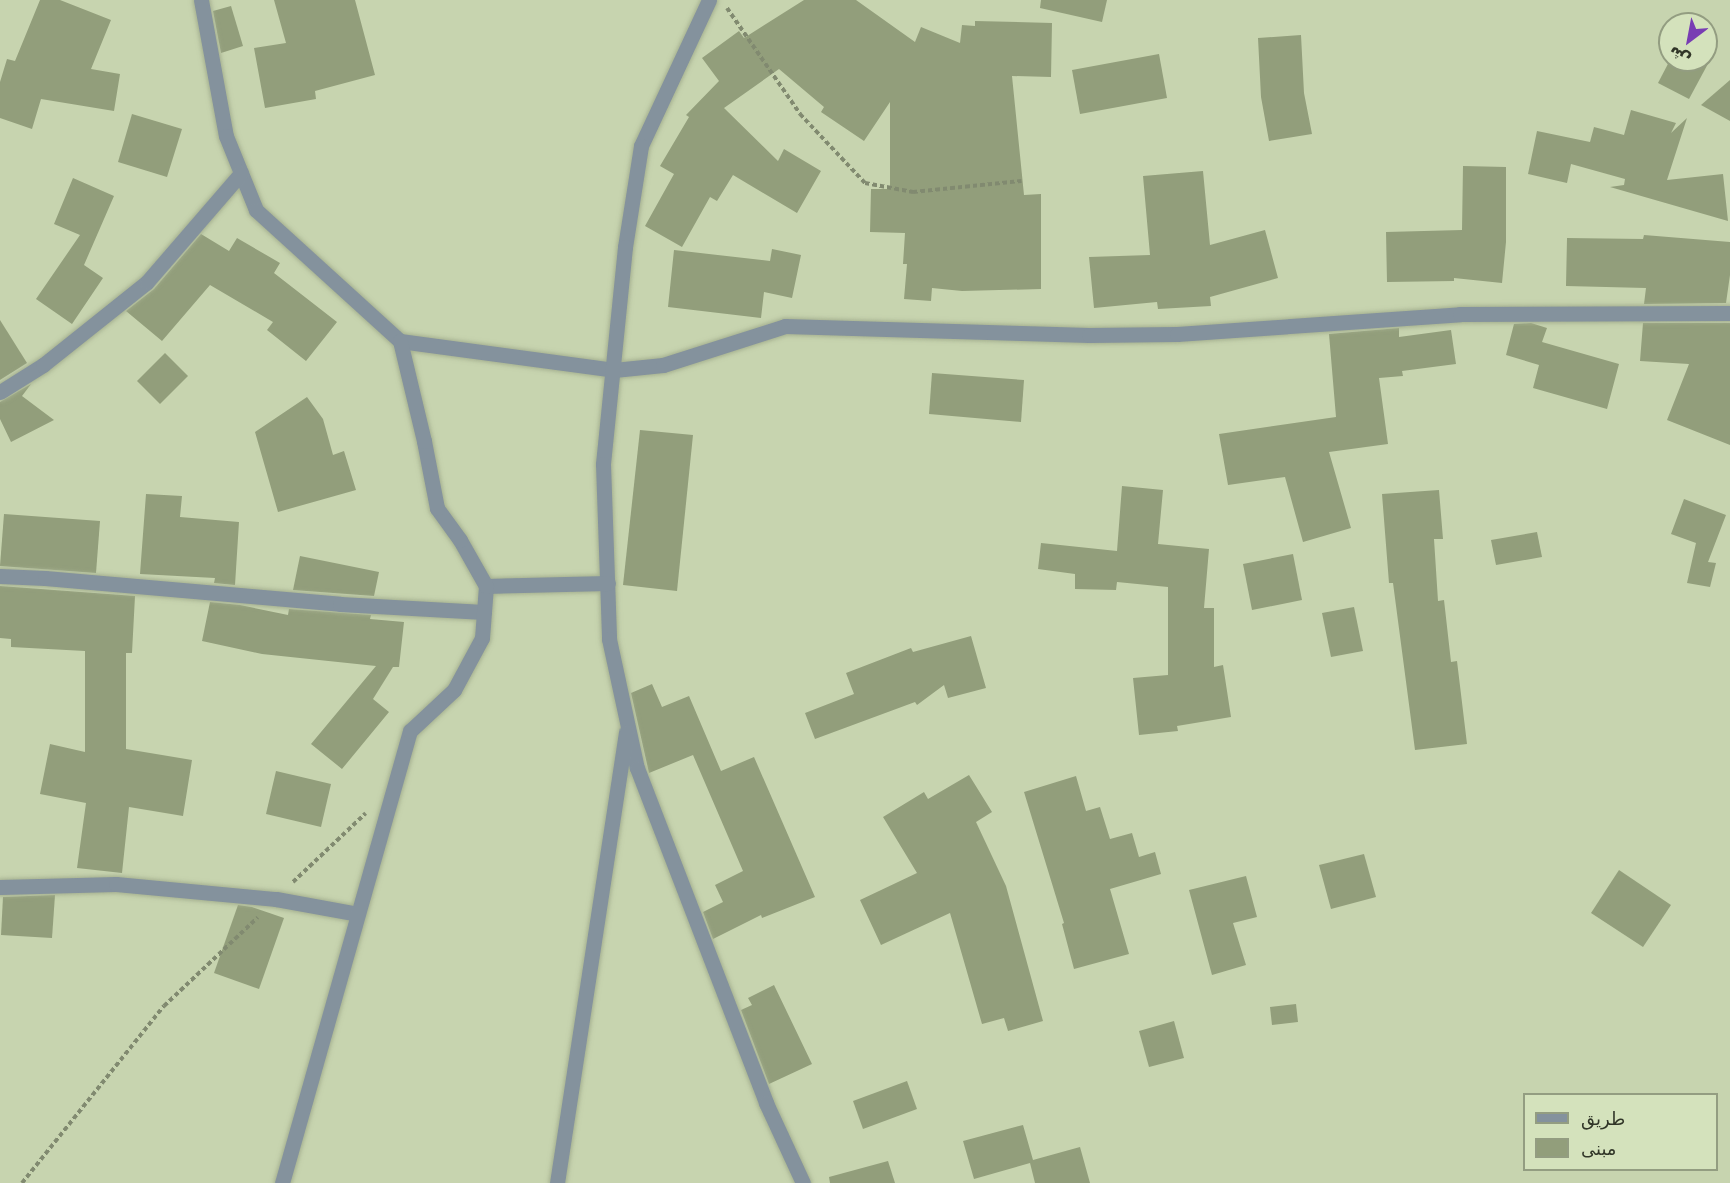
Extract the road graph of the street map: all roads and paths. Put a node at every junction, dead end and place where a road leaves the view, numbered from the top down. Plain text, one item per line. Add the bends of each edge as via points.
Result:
1 (201, 0) edge
2 (709, 0) edge
3 (722, 0) edge
4 (241, 173) junction
5 (1021, 181) dead end
6 (1730, 313) edge
7 (400, 341) junction
8 (614, 370) junction
9 (0, 392) edge
10 (0, 576) edge
11 (608, 583) junction
12 (486, 586) junction
13 (484, 612) junction
14 (627, 723) junction
15 (369, 809) dead end
16 (0, 887) edge
17 (276, 898) junction
18 (358, 914) junction
19 (22, 1183) edge
20 (282, 1183) edge
21 (557, 1183) edge
22 (803, 1183) edge

1 - 4 street via 226,136
2 - 8 street via 641,146 625,247
3 - 5 path via 800,114 865,183 913,192
4 - 7 street via 256,210
4 - 9 street via 147,282 43,365
6 - 8 street via 1460,314 1177,334 785,326 663,364
7 - 8 street
7 - 12 street via 437,508
8 - 11 street via 603,464
10 - 13 street
11 - 12 street
11 - 14 street via 609,639
12 - 13 street
13 - 18 street via 482,638 454,690 410,730
14 - 21 street
14 - 22 street via 637,768 766,1103
15 - 17 path
16 - 17 street via 116,884
17 - 18 street
17 - 19 path via 164,1006
18 - 20 street

